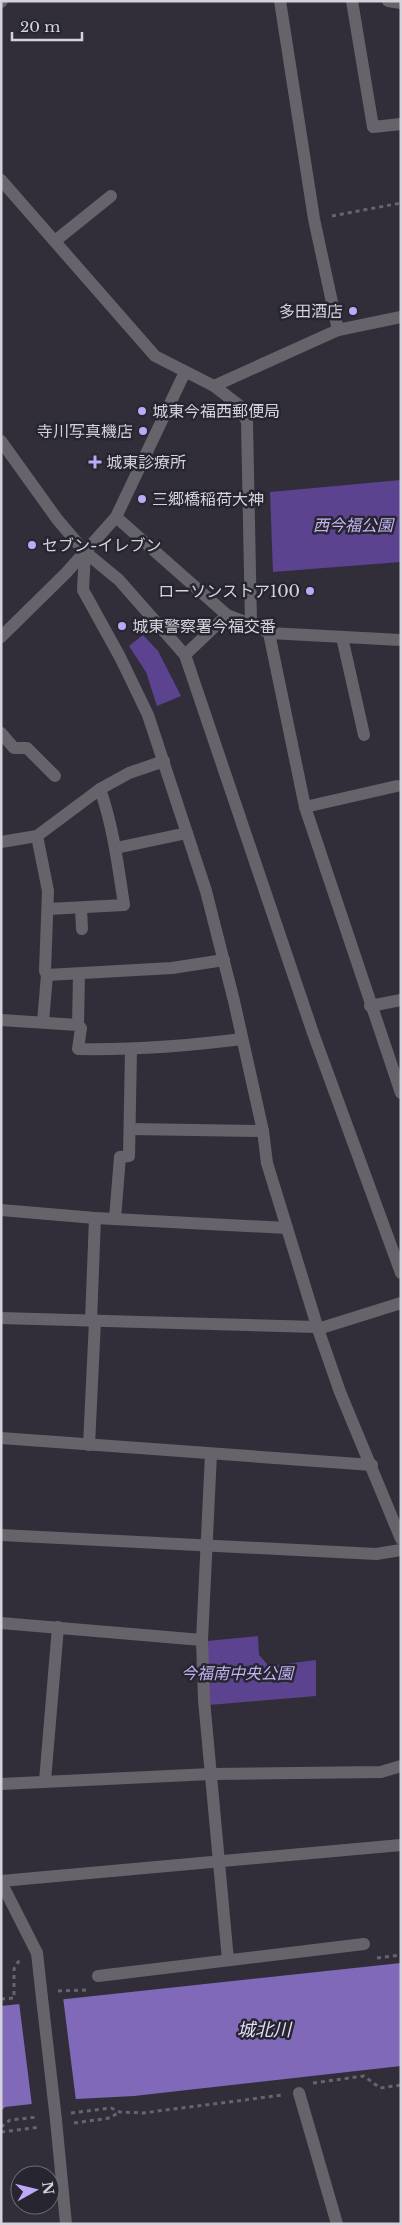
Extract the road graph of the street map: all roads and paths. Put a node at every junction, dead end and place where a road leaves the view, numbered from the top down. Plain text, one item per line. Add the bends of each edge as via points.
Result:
1 (280, 1) edge
2 (352, 1) edge
3 (388, 1) edge
4 (401, 2) edge
5 (401, 124) edge
6 (1, 180) edge
7 (111, 196) dead end
8 (401, 203) edge
9 (314, 219) junction
10 (55, 241) junction
11 (401, 317) edge
12 (338, 330) junction
13 (184, 372) junction
14 (214, 386) junction
15 (1, 441) edge
16 (116, 517) junction
17 (86, 552) junction
18 (227, 615) junction
19 (251, 624) junction
20 (269, 633) junction
21 (1, 636) edge
22 (342, 637) junction
23 (401, 640) edge
24 (185, 655) junction
25 (1, 733) edge
26 (364, 735) dead end
27 (164, 761) junction
28 (55, 776) dead end
29 (397, 786) dead end
30 (100, 789) junction
31 (305, 807) junction
32 (187, 833) junction
33 (37, 836) junction
34 (1, 842) edge
35 (116, 848) junction
36 (81, 908) junction
37 (48, 909) junction
38 (82, 929) dead end
39 (224, 960) junction
40 (79, 974) junction
41 (48, 975) junction
42 (401, 1000) edge
43 (370, 1006) junction
44 (1, 1020) edge
45 (43, 1022) junction
46 (78, 1025) junction
47 (242, 1039) junction
48 (131, 1050) junction
49 (401, 1093) edge
50 (130, 1128) junction
51 (263, 1131) junction
52 (1, 1210) edge
53 (95, 1218) junction
54 (115, 1218) junction
55 (287, 1228) junction
56 (401, 1273) edge
57 (401, 1303) edge
58 (1, 1318) edge
59 (93, 1321) junction
60 (318, 1328) junction
61 (1, 1438) edge
62 (89, 1445) junction
63 (211, 1454) junction
64 (372, 1465) junction
65 (1, 1535) edge
66 (401, 1539) edge
67 (206, 1545) junction
68 (401, 1550) edge
69 (1, 1623) edge
70 (58, 1627) junction
71 (202, 1640) junction
72 (401, 1766) edge
73 (211, 1774) junction
74 (45, 1781) junction
75 (1, 1784) edge
76 (401, 1845) edge
77 (219, 1862) junction
78 (1, 1882) edge
79 (364, 1944) dead end
80 (20, 1958) dead end
81 (228, 1960) junction
82 (98, 1976) dead end
83 (1, 1999) edge
84 (401, 2086) edge
85 (299, 2093) junction
86 (120, 2112) junction
87 (56, 2116) junction
88 (74, 2123) dead end
89 (41, 2127) dead end
90 (1, 2128) edge
91 (1, 2132) edge
92 (66, 2224) edge
93 (337, 2224) edge

1 - 9 street
2 - 5 street via 373,127
3 - 4 street
6 - 10 street
7 - 10 street
8 - 9 path
9 - 12 street
10 - 13 street via 155,356
11 - 12 street
12 - 14 street
13 - 14 street
13 - 16 street
14 - 19 street via 240,406 247,422
15 - 17 street via 57,519
16 - 17 street
16 - 18 street
17 - 21 street
17 - 24 street via 120,580
17 - 27 street via 83,590 148,715
18 - 19 street
18 - 24 street
19 - 20 street
20 - 22 street
20 - 31 street
22 - 23 street
22 - 26 street
24 - 56 street via 312,1033
25 - 28 street via 14,748 26,748
27 - 30 street via 129,773
27 - 32 street
29 - 31 street
30 - 33 street
30 - 35 street
31 - 43 street
32 - 35 street
32 - 39 street
33 - 34 street
33 - 37 street via 48,891
35 - 36 street via 124,905
36 - 37 street
36 - 38 street
37 - 41 street via 45,971
39 - 40 street via 172,968
39 - 47 street
40 - 41 street
40 - 46 street
41 - 45 street
42 - 43 street
43 - 49 street
44 - 45 street
45 - 46 street
46 - 48 street via 81,1028 78,1049
47 - 48 street
47 - 51 street
48 - 50 street
50 - 51 street
50 - 54 street via 129,1156 120,1157
51 - 55 street via 267,1163
52 - 53 street
53 - 54 street
53 - 59 street
54 - 55 street
55 - 60 street
57 - 60 street
58 - 59 street
59 - 60 street
59 - 62 street
60 - 64 street via 340,1392
61 - 62 street
62 - 63 street
63 - 64 street
63 - 67 street
64 - 66 street
65 - 67 street
67 - 68 street via 376,1554
67 - 71 street
69 - 70 street
70 - 71 street
70 - 74 street
71 - 73 street
72 - 73 street via 381,1772
73 - 74 street
73 - 77 street
74 - 75 street
76 - 77 street
77 - 78 street
77 - 81 street
78 - 87 street, bridge via 37,1953
79 - 81 street
80 - 83 path via 14,1970 14,1998
81 - 82 street
84 - 85 path via 380,2088 364,2076 314,2083
85 - 86 path via 143,2113
85 - 93 street
86 - 87 path via 111,2108
86 - 88 path via 110,2118
87 - 90 path via 10,2120
87 - 92 street
89 - 91 path

